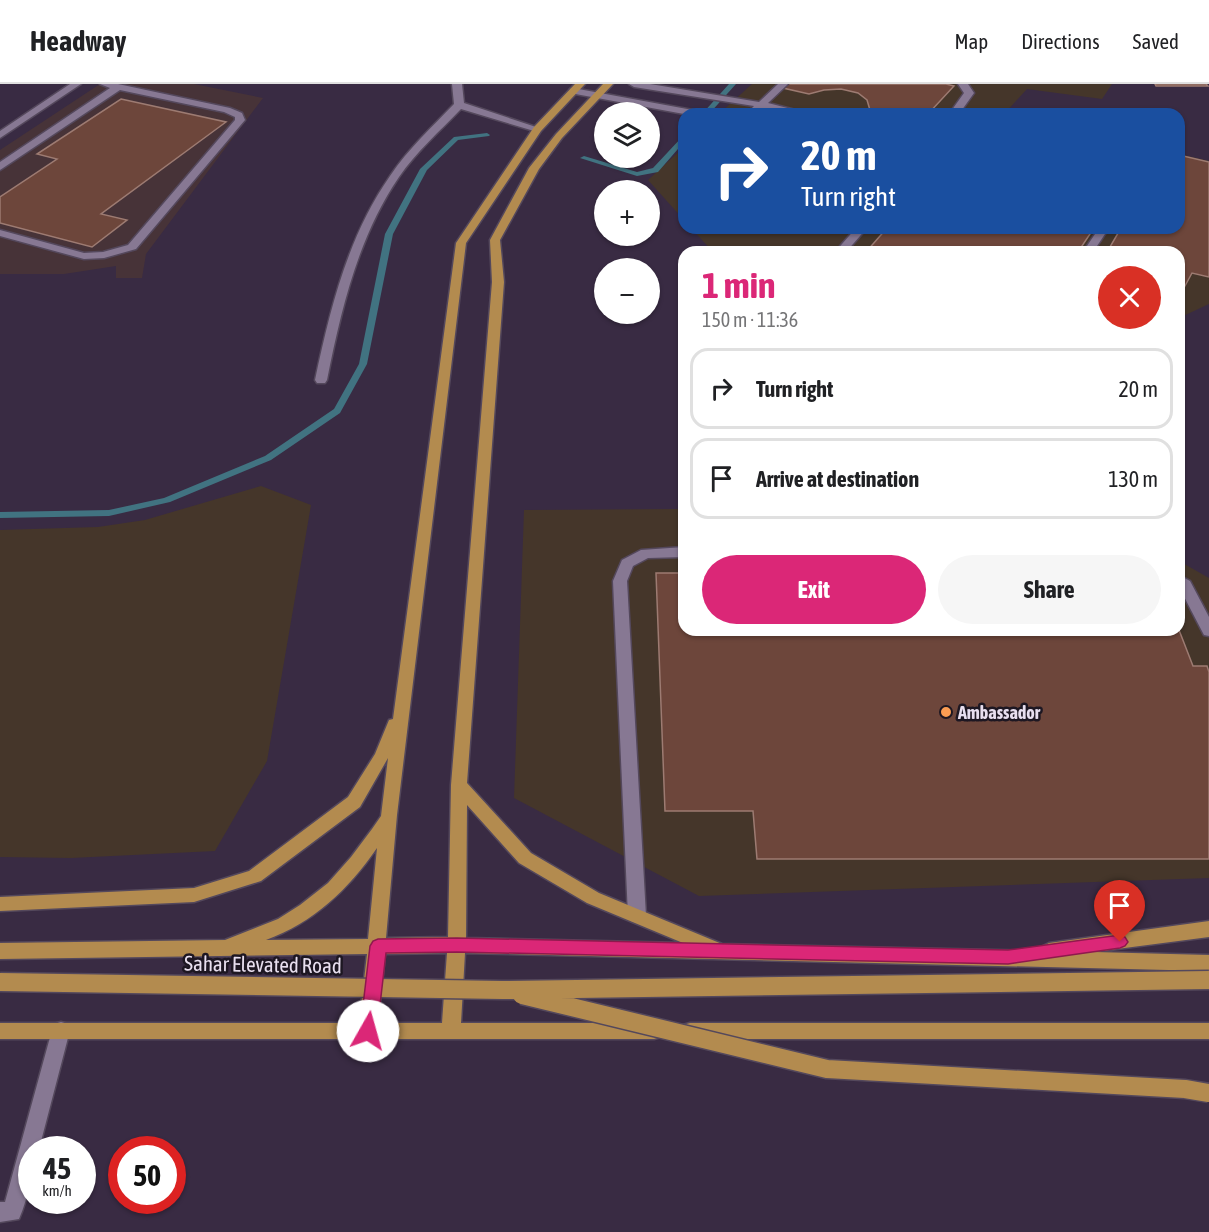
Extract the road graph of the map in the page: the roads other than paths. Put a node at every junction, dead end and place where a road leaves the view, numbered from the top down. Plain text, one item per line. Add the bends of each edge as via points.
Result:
1 (76, 84) edge
2 (105, 84) edge
3 (457, 84) edge
4 (608, 84) edge
5 (634, 84) edge
6 (783, 84) edge
7 (963, 84) edge
8 (118, 87) junction
9 (577, 88) edge
10 (597, 96) junction
11 (760, 104) junction
12 (459, 105) junction
13 (756, 108) edge
14 (778, 108) edge
15 (958, 108) edge
16 (678, 111) edge
17 (537, 129) junction
18 (0, 135) edge
19 (0, 167) edge
20 (0, 233) edge
21 (856, 234) edge
22 (846, 246) edge
23 (321, 380) dead end
24 (678, 552) edge
25 (1185, 584) edge
26 (1209, 631) edge
27 (403, 707) junction
28 (459, 785) junction
29 (389, 815) junction
30 (0, 904) edge
31 (637, 916) junction
32 (1209, 929) edge
33 (457, 945) junction
34 (378, 946) junction
35 (222, 948) junction
36 (0, 951) edge
37 (725, 952) junction
38 (1008, 957) junction
39 (1209, 963) edge
40 (1209, 980) edge
41 (0, 982) edge
42 (502, 990) junction
43 (62, 1030) junction
44 (0, 1031) edge
45 (368, 1031) junction
46 (1209, 1031) edge
47 (451, 1032) junction
48 (1209, 1092) edge
49 (0, 1212) edge

1 - 18 lane
2 - 8 lane
3 - 12 lane
4 - 10 main road
5 - 11 lane
6 - 11 lane
7 - 15 lane via 969,93
8 - 19 lane
8 - 20 lane via 227,110 239,115 240,120 132,247 84,256
9 - 10 lane
9 - 17 main road
10 - 16 lane
10 - 28 main road via 534,168 495,240 498,282
11 - 13 lane
11 - 14 lane
12 - 17 lane
12 - 23 lane via 394,177 358,243 332,321
17 - 27 main road via 461,243
21 - 22 lane
24 - 31 lane via 646,553 627,563 620,581
25 - 26 lane
27 - 29 main road
27 - 30 main road via 354,802 255,876 194,895
28 - 31 main road via 525,858 593,898
28 - 33 main road
29 - 34 main road
29 - 35 main road via 363,859 334,889 290,921
31 - 37 main road
32 - 38 main road
33 - 34 main road
33 - 37 main road
33 - 47 main road
34 - 35 main road
34 - 45 main road
35 - 36 main road
37 - 38 main road
38 - 39 main road
40 - 42 main road, Sahar Elevated Road, bridge
41 - 42 main road, Sahar Elevated Road, bridge
42 - 48 main road, bridge via 827,1069
43 - 44 main road
43 - 45 main road
43 - 49 lane via 12,1212
45 - 47 main road
46 - 47 main road

